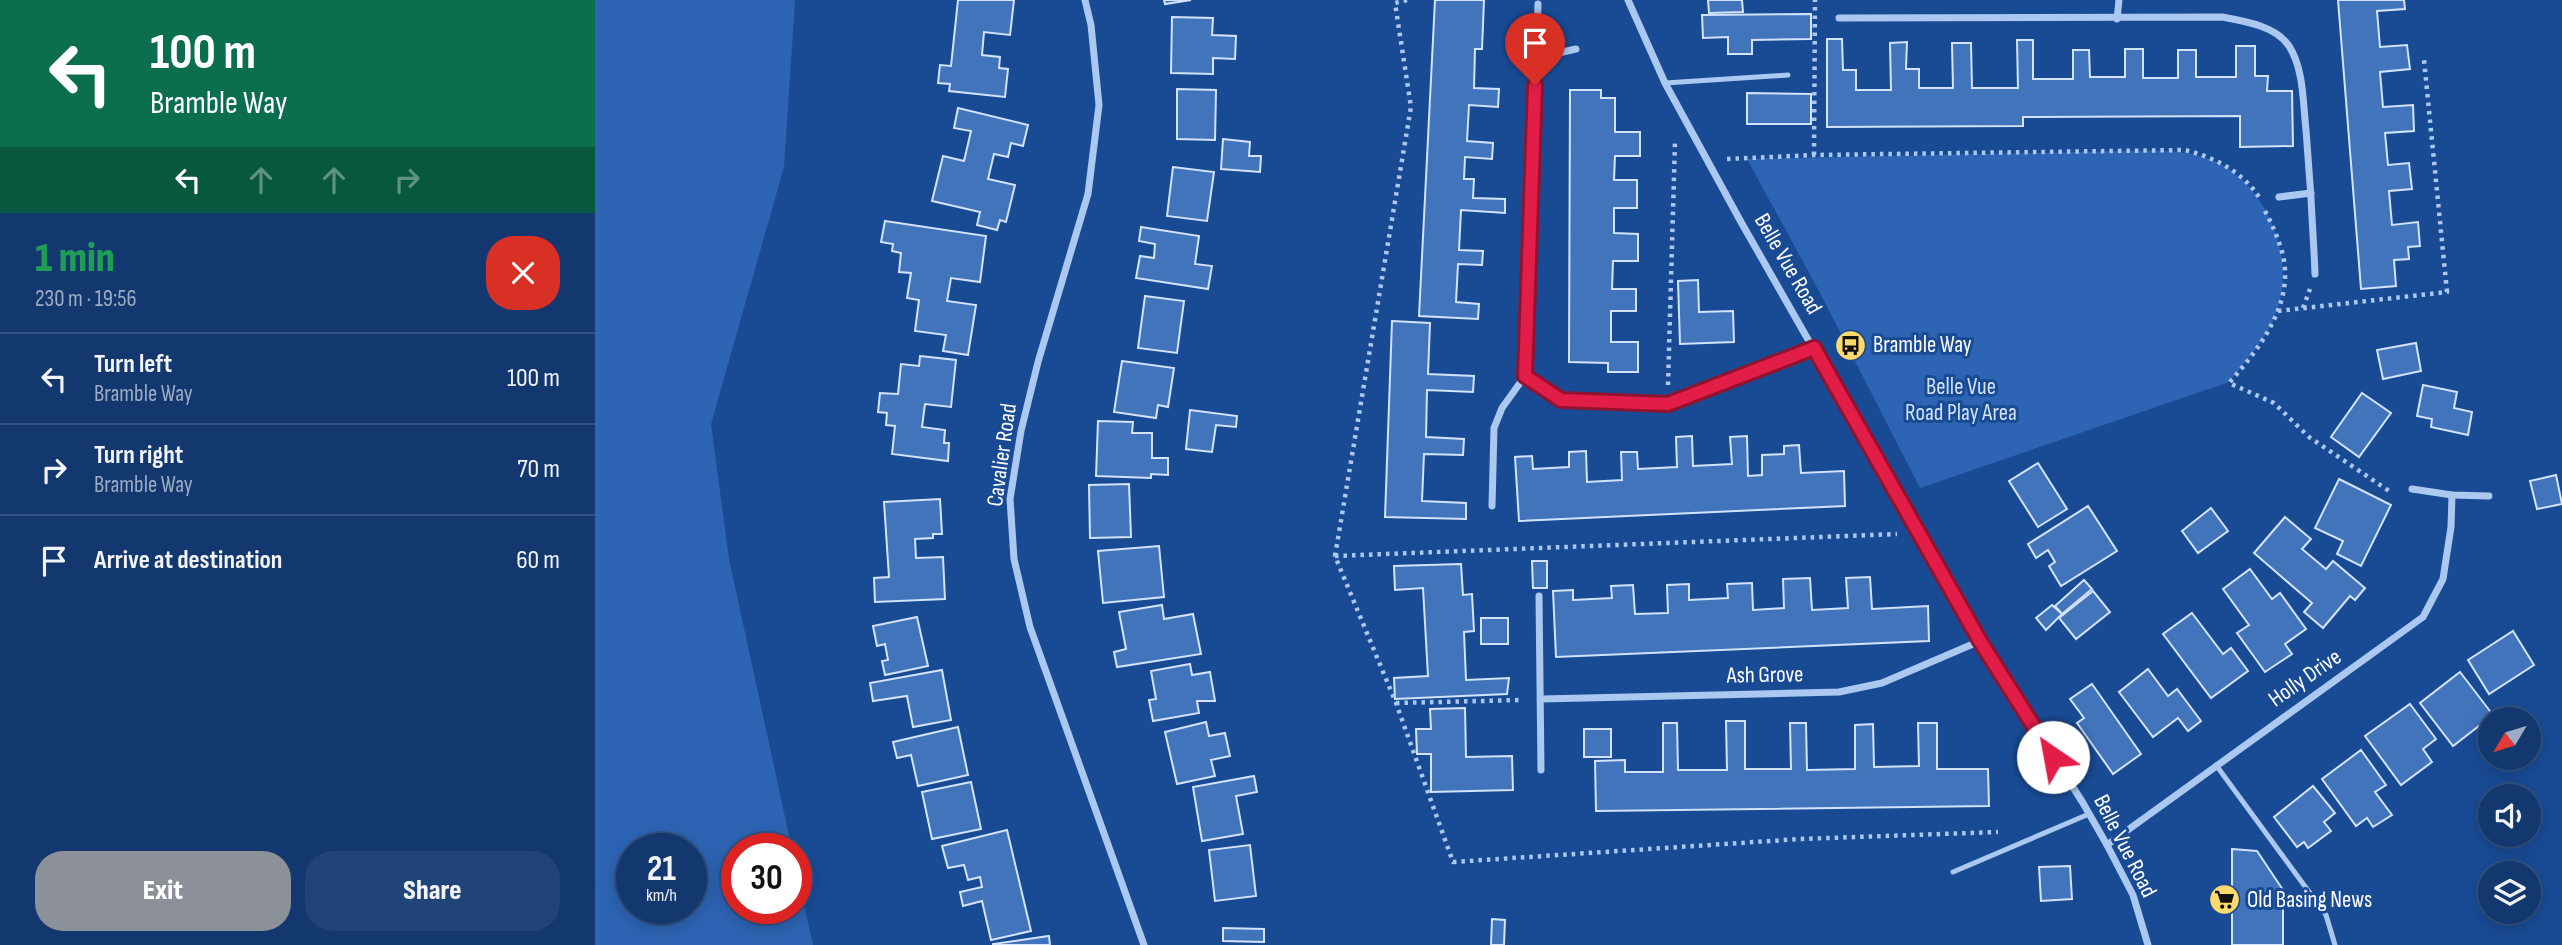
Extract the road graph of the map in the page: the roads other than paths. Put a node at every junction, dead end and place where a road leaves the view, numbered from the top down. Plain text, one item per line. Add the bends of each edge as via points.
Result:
1 (1085, 0) edge
2 (1628, 0) edge
3 (2119, 0) edge
4 (1538, 4) dead end
5 (1839, 18) dead end
6 (2117, 19) junction
7 (1576, 50) dead end
8 (1536, 58) junction
9 (1788, 75) dead end
10 (1665, 83) junction
11 (2311, 193) junction
12 (2279, 197) dead end
13 (2315, 274) dead end
14 (1814, 348) junction
15 (1525, 376) junction
16 (2411, 489) road end
17 (2452, 495) junction
18 (2489, 496) dead end
19 (1492, 506) dead end
20 (1539, 596) dead end
21 (1980, 641) junction
22 (1541, 699) junction
23 (2215, 764) junction
24 (1541, 770) dead end
25 (2089, 814) junction
26 (2106, 845) junction
27 (1953, 872) dead end
28 (1144, 945) edge
29 (2148, 945) edge
30 (2335, 945) edge

1 - 28 street, Cavalier Road via 1099,104 1088,194 1038,362 1010,499 1013,547 1030,627
2 - 10 street, Belle Vue Road
3 - 6 street
4 - 8 street
5 - 6 street
6 - 11 street via 2223,17 2273,32 2288,45 2297,65 2303,101
7 - 8 street
8 - 15 street
9 - 10 lane
10 - 14 street, Belle Vue Road
11 - 12 street
11 - 13 street
14 - 15 street via 1668,404 1561,400
14 - 21 street, Belle Vue Road
15 - 19 street via 1494,428
16 - 17 street
17 - 18 street
17 - 23 street, Holly Drive via 2443,579 2423,617
20 - 22 street
21 - 22 street, Ash Grove via 1882,683 1839,692
21 - 25 street, Belle Vue Road
22 - 24 street
23 - 26 street, Holly Drive
23 - 30 lane via 2326,915
25 - 26 street, Belle Vue Road
25 - 27 lane
26 - 29 street, Belle Vue Road via 2133,895

